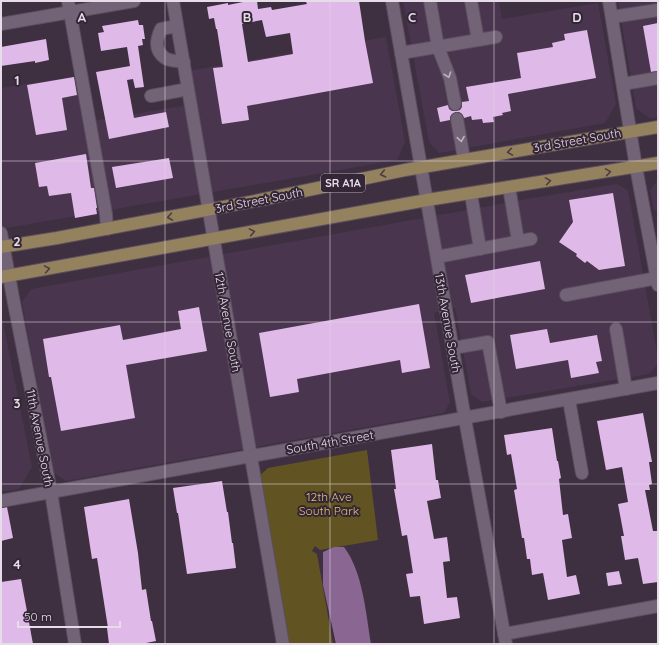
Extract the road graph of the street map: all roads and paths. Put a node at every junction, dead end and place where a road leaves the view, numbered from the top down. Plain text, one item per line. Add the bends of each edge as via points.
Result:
1 (134, 1) edge
2 (173, 1) edge
3 (392, 1) edge
4 (430, 1) edge
5 (471, 1) edge
6 (609, 1) edge
7 (69, 6) edge
8 (658, 10) edge
9 (612, 17) junction
10 (1, 24) edge
11 (177, 26) junction
12 (496, 37) dead end
13 (478, 40) junction
14 (438, 47) junction
15 (401, 53) junction
16 (184, 62) junction
17 (658, 78) edge
18 (623, 84) junction
19 (188, 89) junction
20 (151, 96) dead end
21 (455, 104) dead end
22 (457, 119) dead end
23 (658, 127) edge
24 (631, 131) junction
25 (464, 159) junction
26 (658, 163) edge
27 (421, 167) junction
28 (636, 167) junction
29 (509, 187) junction
30 (471, 194) junction
31 (427, 200) junction
32 (208, 210) junction
33 (107, 228) junction
34 (1, 233) edge
35 (214, 239) junction
36 (531, 239) dead end
37 (518, 241) junction
38 (2, 247) edge
39 (480, 249) junction
40 (437, 257) junction
41 (5, 276) edge
42 (657, 281) edge
43 (566, 295) dead end
44 (616, 329) dead end
45 (453, 348) junction
46 (658, 383) edge
47 (626, 389) junction
48 (569, 400) junction
49 (501, 412) junction
50 (465, 419) junction
51 (251, 456) junction
52 (582, 473) dead end
53 (51, 492) junction
54 (1, 501) edge
55 (658, 606) edge
56 (505, 639) edge
57 (75, 644) edge
58 (283, 644) edge

1 - 7 street
2 - 11 street, 12th Avenue South
3 - 15 street, 13th Avenue South
4 - 14 street
5 - 13 street
6 - 9 street
7 - 10 street
7 - 33 street
8 - 9 street
9 - 18 street
11 - 16 street, 12th Avenue South
11 - 16 street via 161,30 156,44 165,58
12 - 13 street
13 - 14 street
14 - 15 street
14 -> 21 street via 450,78
15 - 27 street, 13th Avenue South
16 - 19 street, 12th Avenue South
17 - 18 street
18 - 24 street
19 - 20 street
19 - 32 street, 12th Avenue South
22 -> 25 street
23 - 24 main road, 3rd Street South / SR A1A
24 -> 25 main road, 3rd Street South / SR A1A
24 - 28 street
25 - 27 main road, 3rd Street South / SR A1A
26 - 28 main road
27 - 31 street, 13th Avenue South
27 -> 32 main road, 3rd Street South / SR A1A
29 -> 28 main road
28 - 42 street
29 - 30 main road
29 - 37 street
30 - 31 main road
30 - 39 street
35 -> 31 main road
31 - 40 street, 13th Avenue South
32 -> 33 main road, 3rd Street South / SR A1A
32 - 35 street, 12th Avenue South
33 - 38 main road, 3rd Street South / SR A1A
34 - 38 street, 11th Avenue South
41 -> 35 main road
35 - 51 street, 12th Avenue South
36 - 37 street
37 - 39 street
38 - 41 street, 11th Avenue South
39 - 40 street
40 - 45 street, 13th Avenue South
41 - 53 street, 11th Avenue South
42 - 43 street
44 - 47 street
45 - 49 street via 488,342
45 - 50 street, 13th Avenue South
46 - 47 street, South 4th Street
47 - 48 street, South 4th Street
48 - 49 street, South 4th Street
48 - 52 street
49 - 50 street, South 4th Street
50 - 51 street, South 4th Street
50 - 56 street, 13th Avenue South
51 - 53 street, South 4th Street
51 - 58 street, 12th Avenue South
53 - 54 street, South 4th Street
53 - 57 street, 11th Avenue South
55 - 56 street

